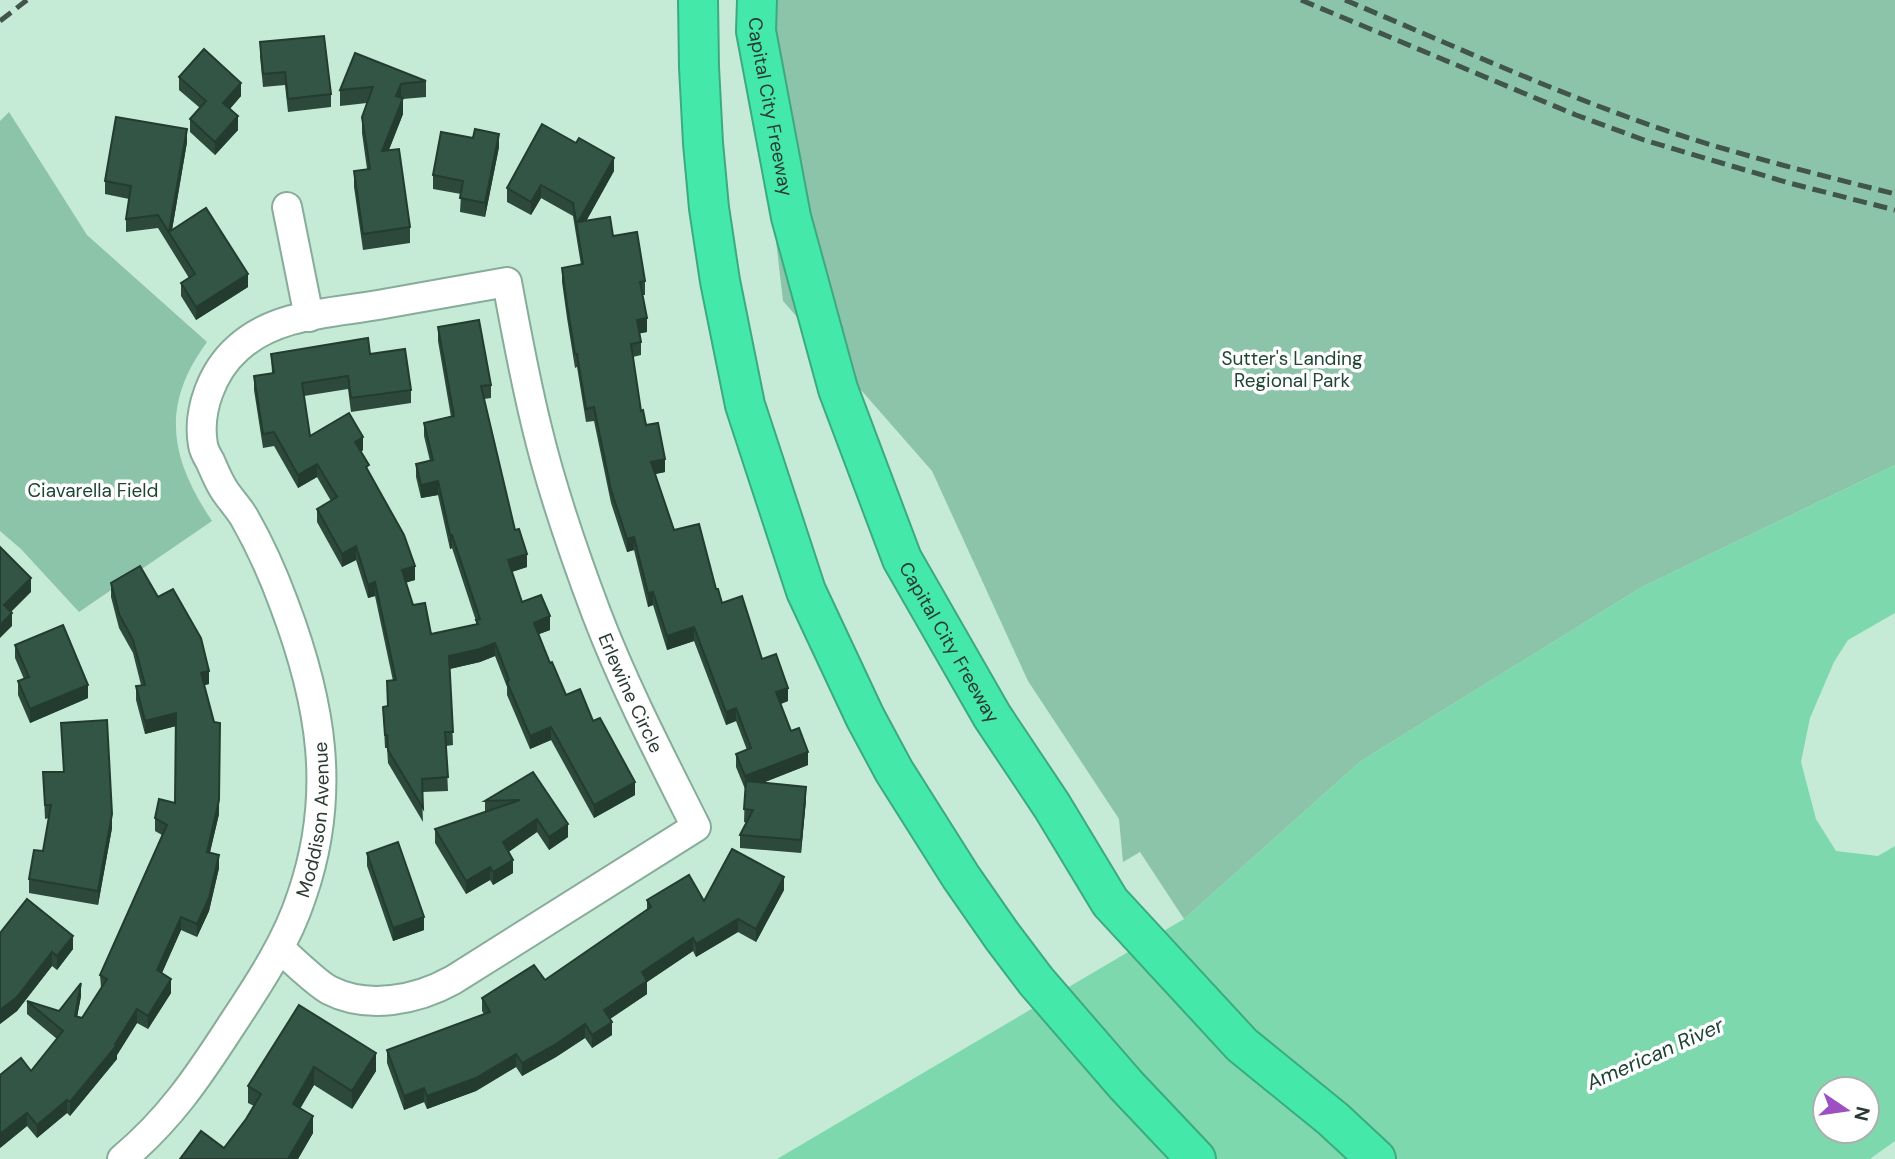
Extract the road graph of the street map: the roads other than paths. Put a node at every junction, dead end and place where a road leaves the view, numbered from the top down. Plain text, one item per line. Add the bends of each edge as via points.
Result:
1 (698, 0) edge
2 (757, 0) edge
3 (287, 207) dead end
4 (309, 317) junction
5 (203, 448) joint
6 (279, 948) junction
7 (122, 1159) edge
8 (1196, 1159) edge
9 (1376, 1159) edge

1 - 8 highway via 709,208 724,305 745,405 806,591 864,717 961,877 1036,981
2 - 9 highway, Capital City Freeway via 757,32 791,217 838,389 902,559 992,716 1110,902 1242,1045
3 - 4 street
4 - 5 street, Erlewine Circle via 270,327 226,360 201,416
4 - 6 street, Erlewine Circle via 508,282 537,431 569,535 635,704 696,827 453,980 419,995 373,1000 327,990
5 - 6 street, Moddison Avenue via 266,559 302,653 313,697 323,786 315,851 302,898
6 - 7 street, Moddison Avenue via 200,1076

